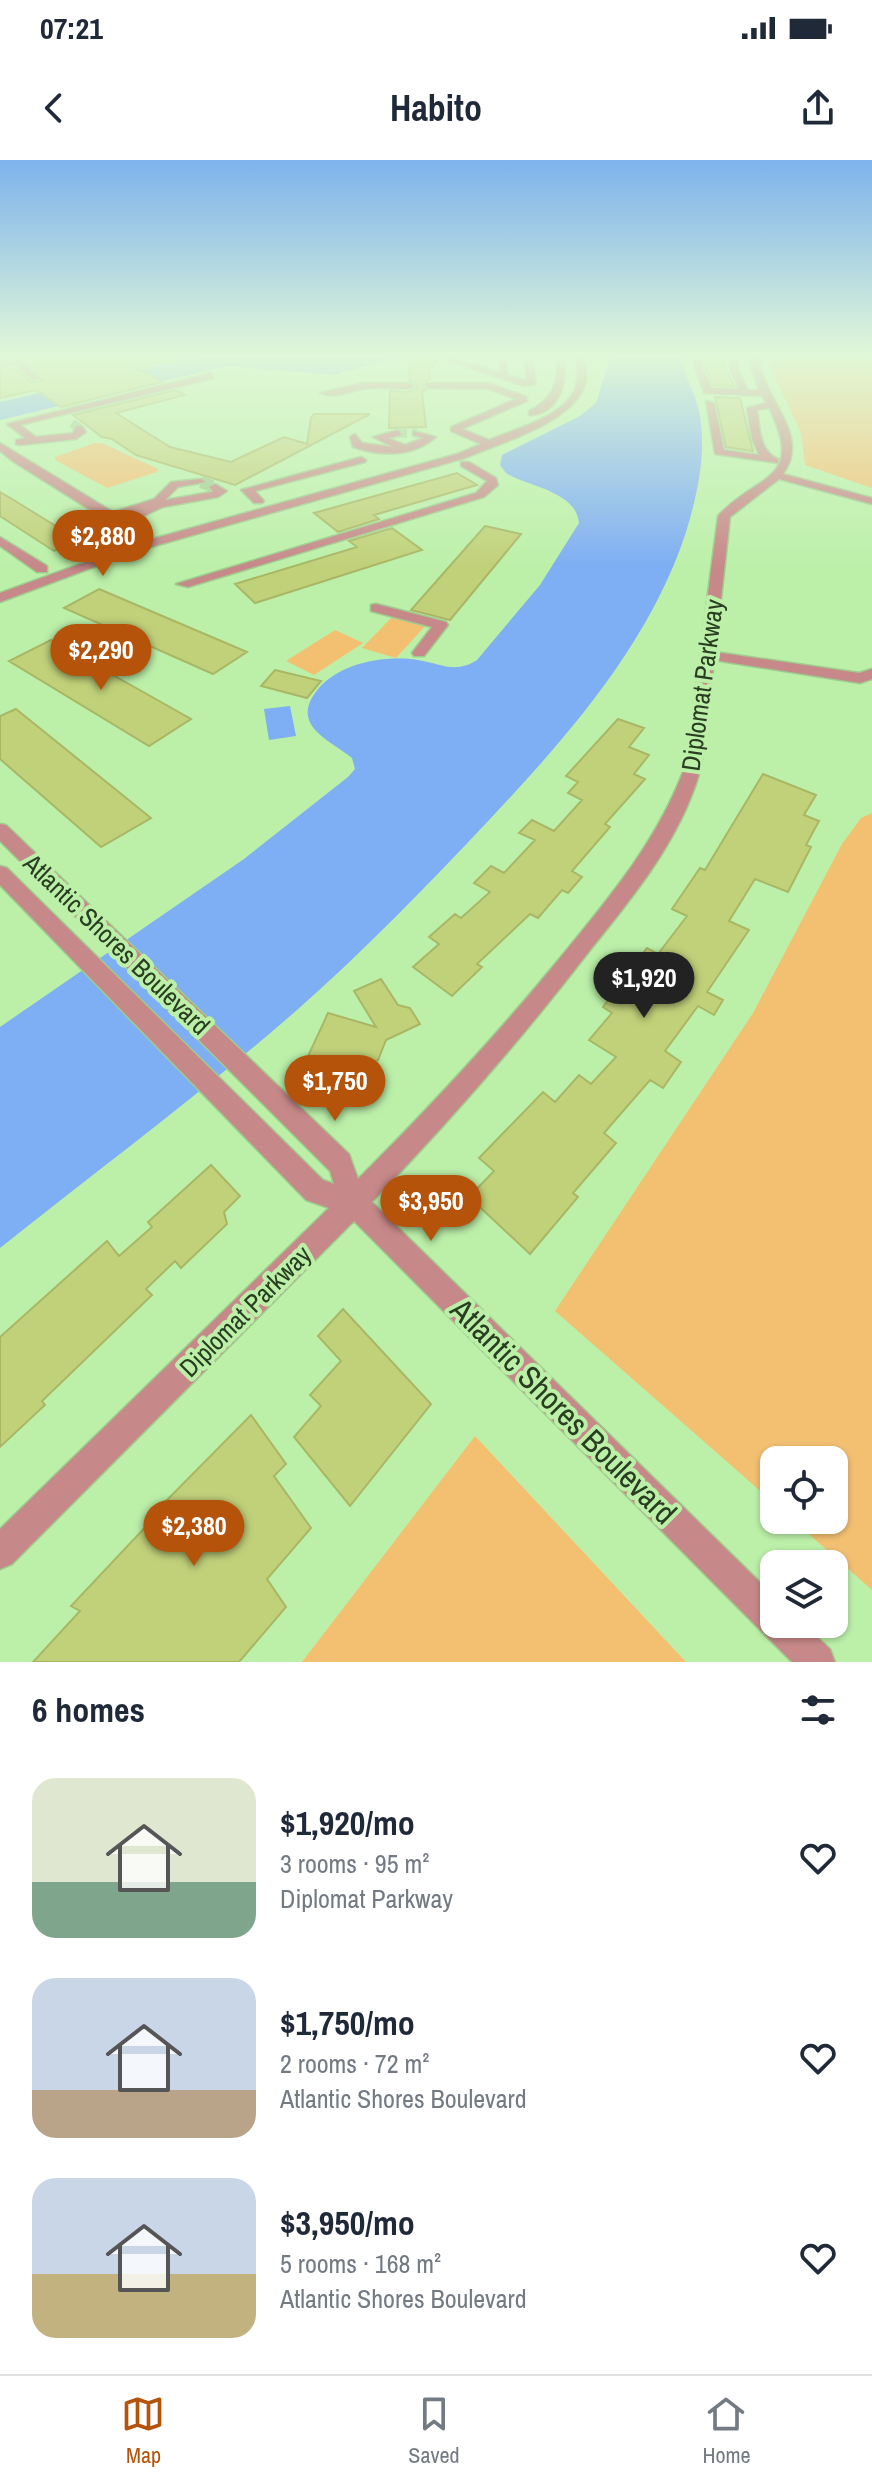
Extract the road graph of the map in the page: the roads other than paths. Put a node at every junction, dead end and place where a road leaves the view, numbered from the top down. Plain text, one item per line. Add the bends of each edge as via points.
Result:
1 (13, 425) edge
2 (41, 425) edge
3 (75, 425) edge
4 (463, 425) edge
5 (504, 425) edge
6 (532, 425) edge
7 (714, 425) edge
8 (755, 425) edge
9 (780, 425) edge
10 (29, 437) junction
11 (355, 437) dead end
12 (474, 438) junction
13 (400, 439) junction
14 (0, 444) edge
15 (490, 444) junction
16 (433, 454) junction
17 (16, 460) junction
18 (361, 460) dead end
19 (448, 461) junction
20 (1, 463) edge
21 (465, 464) dead end
22 (778, 466) junction
23 (201, 482) tunnel mouth
24 (215, 487) tunnel mouth
25 (872, 490) edge
26 (258, 501) junction
27 (872, 501) edge
28 (161, 503) junction
29 (116, 519) junction
30 (0, 541) edge
31 (137, 542) junction
32 (42, 569) junction
33 (183, 584) dead end
34 (0, 586) edge
35 (0, 598) edge
36 (376, 608) dead end
37 (419, 653) dead end
38 (709, 655) junction
39 (872, 674) edge
40 (0, 830) edge
41 (0, 873) edge
42 (354, 1203) junction
43 (0, 1552) edge
44 (760, 1606) edge
45 (792, 1638) edge
46 (817, 1662) edge

1 - 10 street
2 - 10 street
3 - 10 street via 81,432 76,436
4 - 12 street via 454,429
5 - 12 street
6 - 15 street
7 - 22 street via 719,452
8 - 22 street via 760,453
9 - 22 street via 789,448
10 - 14 street
11 - 13 street via 355,443 373,452
12 - 15 street
12 - 16 street
13 - 16 street
13 - 16 street via 416,438
14 - 17 street
15 - 19 street
16 - 19 street
16 - 26 street
17 - 20 street
17 - 29 street
18 - 26 street via 247,490
19 - 31 street
20 - 31 street
21 - 33 street via 492,480 480,495
22 - 25 street
22 - 27 street
22 - 38 street, Diplomat Parkway via 724,516
23 - 28 street via 175,484
24 - 28 street via 221,491 214,495
26 - 31 street
28 - 29 street
29 - 31 street
30 - 32 street
31 - 32 street
31 - 35 street
32 - 34 street
36 - 37 street via 441,625
38 - 39 street via 860,678
38 - 42 street, Diplomat Parkway via 694,764 670,828 633,882 476,1076
40 - 42 street, Atlantic Shores Boulevard via 340,1163
41 - 42 street, Atlantic Shores Boulevard via 315,1191
42 - 43 street, Diplomat Parkway
42 - 44 street, Atlantic Shores Boulevard
45 - 46 street

